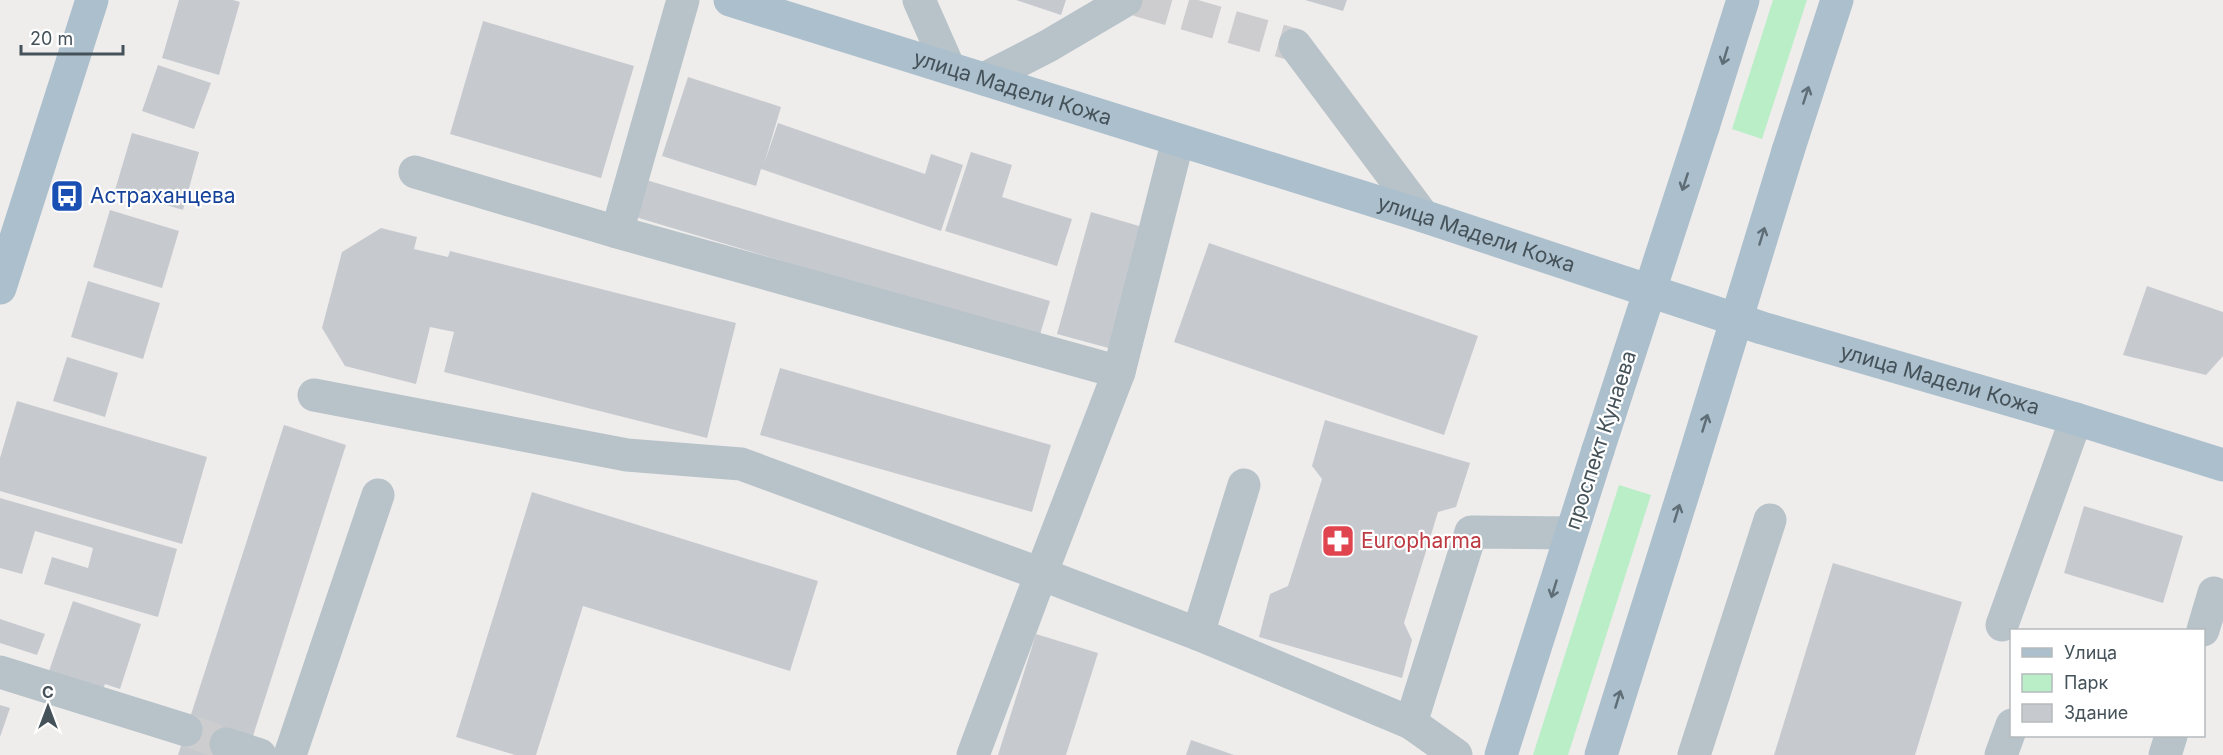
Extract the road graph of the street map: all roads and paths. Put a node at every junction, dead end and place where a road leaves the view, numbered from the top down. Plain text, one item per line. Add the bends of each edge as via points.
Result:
1 (92, 0) edge
2 (683, 0) edge
3 (730, 0) edge
4 (919, 0) edge
5 (1125, 0) edge
6 (1743, 0) edge
7 (1837, 0) edge
8 (1295, 45) tunnel mouth
9 (949, 68) junction
10 (984, 79) junction
11 (1178, 140) junction
12 (415, 172) dead end
13 (1423, 216) junction
14 (617, 232) junction
15 (0, 288) edge
16 (1119, 372) junction
17 (314, 395) dead end
18 (2076, 419) junction
19 (2223, 465) edge
20 (1244, 485) dead end
21 (378, 495) dead end
22 (1770, 520) dead end
23 (1571, 533) junction
24 (1041, 574) junction
25 (2214, 593) dead end
26 (2002, 625) dead end
27 (2203, 629) edge
28 (1198, 634) junction
29 (0, 672) edge
30 (1411, 723) junction
31 (186, 730) tunnel mouth
32 (2010, 730) edge
33 (2170, 737) edge
34 (226, 744) tunnel mouth
35 (260, 755) edge
36 (290, 755) edge
37 (973, 755) edge
38 (1456, 755) edge
39 (1502, 755) edge
40 (1601, 755) edge
41 (1694, 755) edge
42 (2001, 755) edge
43 (2165, 755) edge

1 - 15 main road
2 - 14 street
3 - 9 main road, улица Мадели Кожа
4 - 9 street
5 - 10 street
6 -> 23 main road, проспект Кунаева, bridge
40 -> 7 main road, bridge
8 - 13 street
9 - 10 main road, улица Мадели Кожа
10 - 11 main road, улица Мадели Кожа
11 - 13 main road, улица Мадели Кожа
11 - 16 street
12 - 14 street
13 - 18 main road, улица Мадели Кожа via 1762,328
14 - 16 street
16 - 24 street
17 - 24 street via 627,454 741,464
18 - 19 main road, улица Мадели Кожа
18 - 26 street
20 - 28 street
21 - 36 street
22 - 41 street
23 - 30 street via 1471,532
23 -> 39 main road, проспект Кунаева
24 - 28 street
24 - 37 street
25 - 27 street
28 - 30 street
29 - 31 street
30 - 38 street
32 - 42 street
33 - 43 street
34 - 35 street

